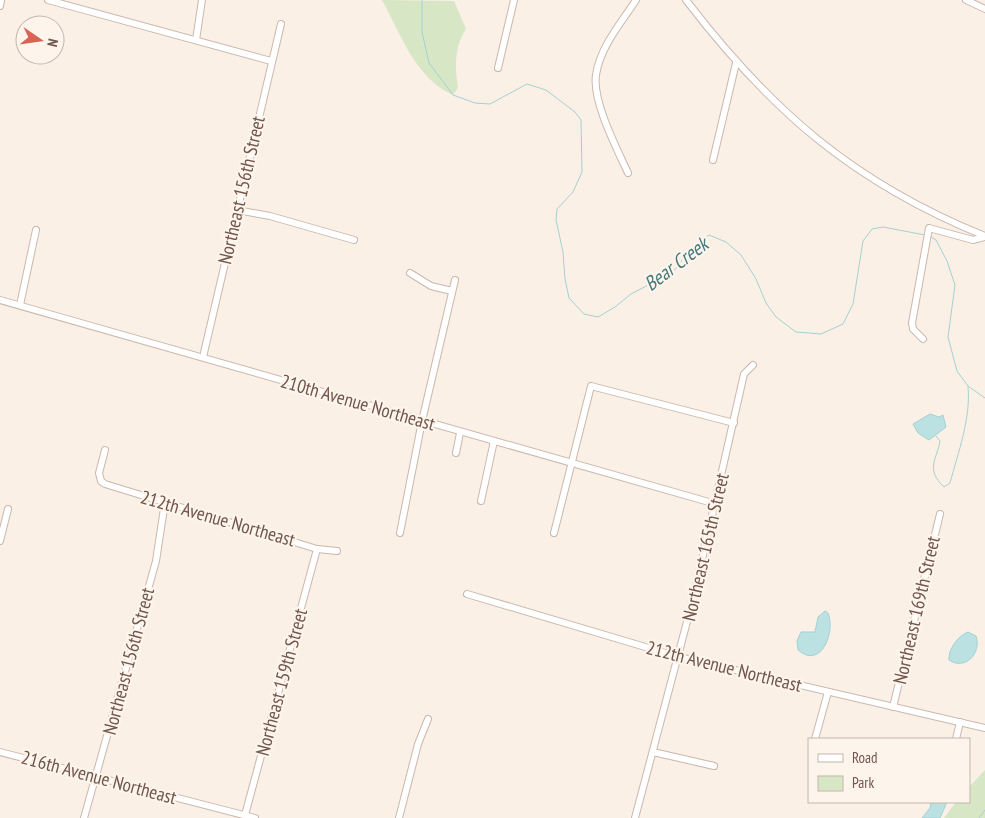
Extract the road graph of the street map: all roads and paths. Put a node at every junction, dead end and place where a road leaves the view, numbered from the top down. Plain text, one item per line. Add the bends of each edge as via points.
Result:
1 (1, 0) edge
2 (48, 0) edge
3 (202, 0) edge
4 (514, 0) edge
5 (636, 0) edge
6 (686, 0) edge
7 (966, 0) edge
8 (0, 6) edge
9 (985, 9) edge
10 (281, 24) dead end
11 (196, 40) junction
12 (271, 61) junction
13 (736, 63) junction
14 (498, 68) dead end
15 (712, 160) dead end
16 (628, 173) dead end
17 (237, 210) junction
18 (36, 230) dead end
19 (985, 237) edge
20 (354, 240) dead end
21 (410, 273) dead end
22 (455, 280) dead end
23 (452, 292) junction
24 (0, 300) edge
25 (20, 305) junction
26 (923, 339) dead end
27 (203, 357) junction
28 (753, 366) dead end
29 (422, 421) junction
30 (734, 423) junction
31 (460, 432) junction
32 (494, 441) junction
33 (105, 450) dead end
34 (456, 453) dead end
35 (572, 464) junction
36 (481, 501) dead end
37 (165, 502) junction
38 (716, 504) junction
39 (8, 509) dead end
40 (940, 514) dead end
41 (400, 533) dead end
42 (554, 534) dead end
43 (0, 541) edge
44 (317, 549) junction
45 (337, 551) dead end
46 (466, 594) dead end
47 (679, 656) junction
48 (828, 692) junction
49 (894, 706) junction
50 (428, 719) dead end
51 (960, 722) junction
52 (985, 728) edge
53 (815, 738) edge
54 (956, 738) edge
55 (0, 752) edge
56 (653, 752) junction
57 (714, 766) dead end
58 (96, 777) junction
59 (244, 816) edge
60 (84, 818) edge
61 (255, 818) edge
62 (399, 818) edge
63 (636, 818) edge

1 - 8 street
2 - 11 street
3 - 11 street
4 - 14 street
5 - 16 street via 605,48 595,77 605,121
6 - 13 street
7 - 9 street
10 - 12 street, Northeast 156th Street
11 - 12 street
12 - 17 street, Northeast 156th Street
13 - 15 street
13 - 19 street via 782,109 843,160 902,197
17 - 20 street
17 - 27 street, Northeast 156th Street
18 - 25 street
19 - 26 street via 973,240 931,228 928,231 912,323 913,329
21 - 23 street via 431,286
22 - 23 street
23 - 29 street
24 - 25 street, 210th Avenue Northeast
25 - 27 street, 210th Avenue Northeast
27 - 29 street, 210th Avenue Northeast
28 - 30 street, Northeast 165th Street via 744,374
29 - 31 street, 210th Avenue Northeast
29 - 41 street
30 - 35 street via 591,386
30 - 38 street, Northeast 165th Street
31 - 32 street, 210th Avenue Northeast
31 - 34 street
32 - 35 street, 210th Avenue Northeast
32 - 36 street
33 - 37 street, 212th Avenue Northeast via 99,473 101,480
35 - 38 street, 210th Avenue Northeast
35 - 42 street
37 - 44 street, 212th Avenue Northeast
37 - 58 street, Northeast 156th Street via 156,561
38 - 47 street, Northeast 165th Street
39 - 43 street
40 - 49 street, Northeast 169th Street
44 - 45 street, 212th Avenue Northeast
44 - 59 street, Northeast 159th Street
46 - 47 street, 212th Avenue Northeast
47 - 48 street, 212th Avenue Northeast
47 - 56 street, Northeast 165th Street
48 - 49 street, 212th Avenue Northeast
48 - 53 street
49 - 51 street, 212th Avenue Northeast
50 - 62 street via 418,744
51 - 52 street, 212th Avenue Northeast
51 - 54 street
55 - 58 street, 216th Avenue Northeast
56 - 57 street
56 - 63 street, Northeast 165th Street
58 - 59 street, 216th Avenue Northeast
58 - 60 street, Northeast 156th Street
59 - 61 street, 216th Avenue Northeast

